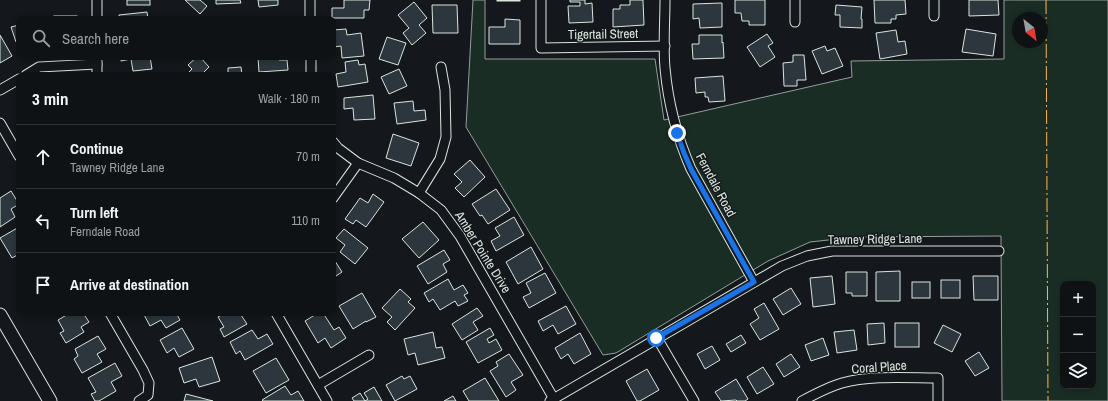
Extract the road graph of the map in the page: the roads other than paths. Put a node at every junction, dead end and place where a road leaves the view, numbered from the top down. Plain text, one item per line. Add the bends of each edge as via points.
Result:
1 (97, 0) edge
2 (310, 0) edge
3 (541, 0) edge
4 (665, 0) edge
5 (795, 0) edge
6 (934, 0) edge
7 (97, 16) edge
8 (310, 16) edge
9 (934, 16) dead end
10 (795, 22) dead end
11 (665, 46) junction
12 (311, 60) edge
13 (97, 61) edge
14 (441, 66) dead end
15 (31, 72) edge
16 (97, 72) edge
17 (311, 72) edge
18 (16, 81) edge
19 (0, 90) edge
20 (0, 123) edge
21 (336, 146) edge
22 (16, 151) edge
23 (358, 163) junction
24 (419, 193) junction
25 (336, 194) edge
26 (999, 251) dead end
27 (754, 282) junction
28 (0, 315) edge
29 (112, 316) edge
30 (278, 316) edge
31 (656, 338) junction
32 (370, 355) dead end
33 (318, 385) junction
34 (552, 400) edge
35 (50, 401) edge
36 (139, 401) edge
37 (327, 401) edge
38 (694, 401) edge
39 (802, 401) edge
40 (938, 401) edge

1 - 7 street
2 - 8 street
3 - 11 street, Tigertail Street via 541,48
4 - 11 street, Ferndale Road
5 - 10 street
6 - 9 street
11 - 27 street, Ferndale Road via 668,87 677,133 684,153
12 - 17 street
13 - 15 street via 39,67
13 - 16 street
14 - 24 street via 445,90 446,137 440,159
18 - 19 street
20 - 22 street
21 - 23 street, Amber Pointe Drive
23 - 24 street, Amber Pointe Drive via 394,178
23 - 25 street
24 - 34 street, Amber Pointe Drive via 441,210 460,236
26 - 27 street, Tawney Ridge Lane via 832,251 806,256
27 - 31 street, Tawney Ridge Lane
28 - 35 main road
29 - 36 street via 149,383 148,395
30 - 33 street
31 - 34 street, Tawney Ridge Lane
31 - 38 street
32 - 33 street
33 - 37 street
39 - 40 street, Coral Place via 843,383 868,378 938,378

